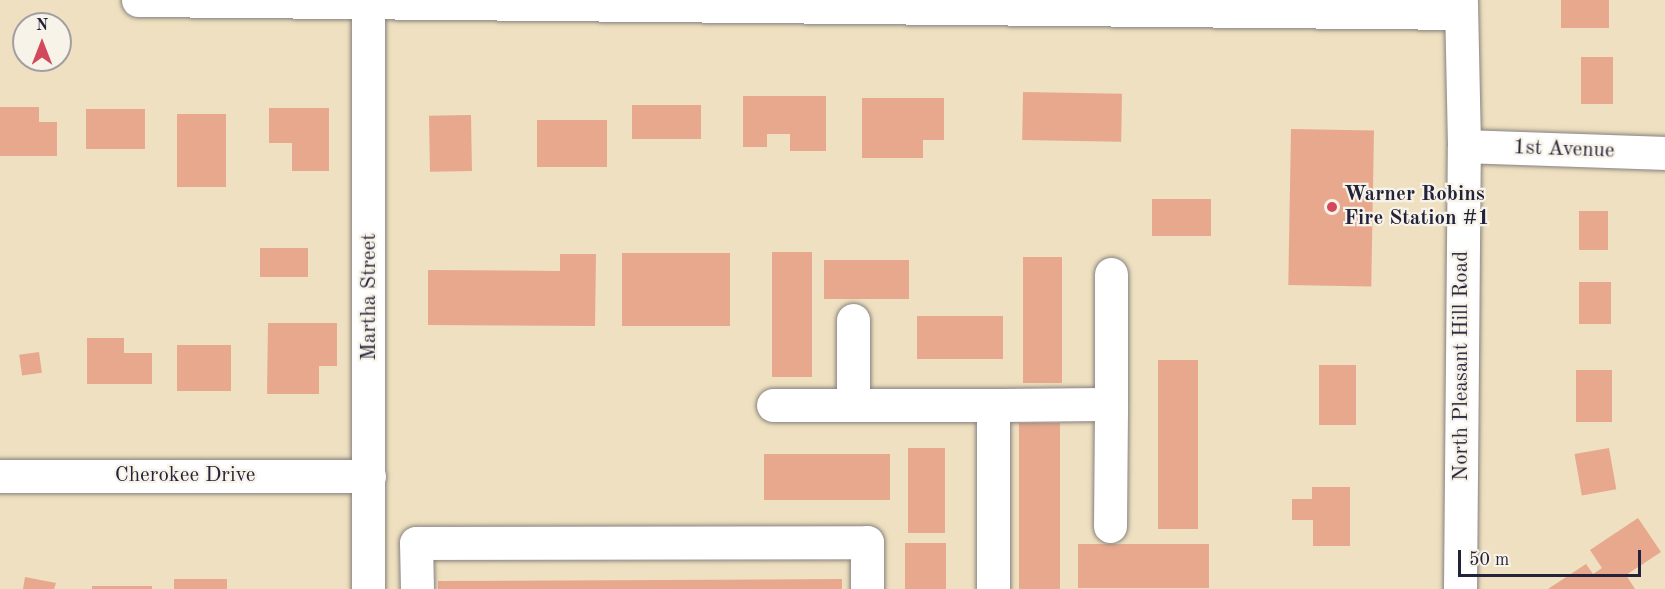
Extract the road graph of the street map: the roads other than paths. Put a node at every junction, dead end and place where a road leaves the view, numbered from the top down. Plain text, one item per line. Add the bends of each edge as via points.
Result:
1 (138, 0) edge
2 (497, 2) edge
3 (368, 4) junction
4 (1132, 4) edge
5 (1202, 5) edge
6 (1382, 6) edge
7 (1461, 6) edge
8 (1464, 146) junction
9 (1665, 153) edge
10 (1111, 274) dead end
11 (853, 320) dead end
12 (1111, 404) junction
13 (773, 405) dead end
14 (853, 405) junction
15 (993, 405) junction
16 (0, 476) edge
17 (369, 476) junction
18 (1110, 526) dead end
19 (368, 589) edge
20 (417, 589) edge
21 (867, 589) edge
22 (993, 589) edge
23 (1460, 589) edge

1 - 3 street
2 - 3 street
2 - 4 street
3 - 17 street, Martha Street
4 - 5 street
5 - 6 street
6 - 7 street
7 - 8 street, North Pleasant Hill Road
8 - 9 street, 1st Avenue
8 - 23 street, North Pleasant Hill Road
10 - 12 street
11 - 14 street
12 - 15 street
12 - 18 street
13 - 14 street
14 - 15 street
15 - 22 street
16 - 17 street, Cherokee Drive
17 - 19 street, Martha Street
20 - 21 street via 416,543 867,542

